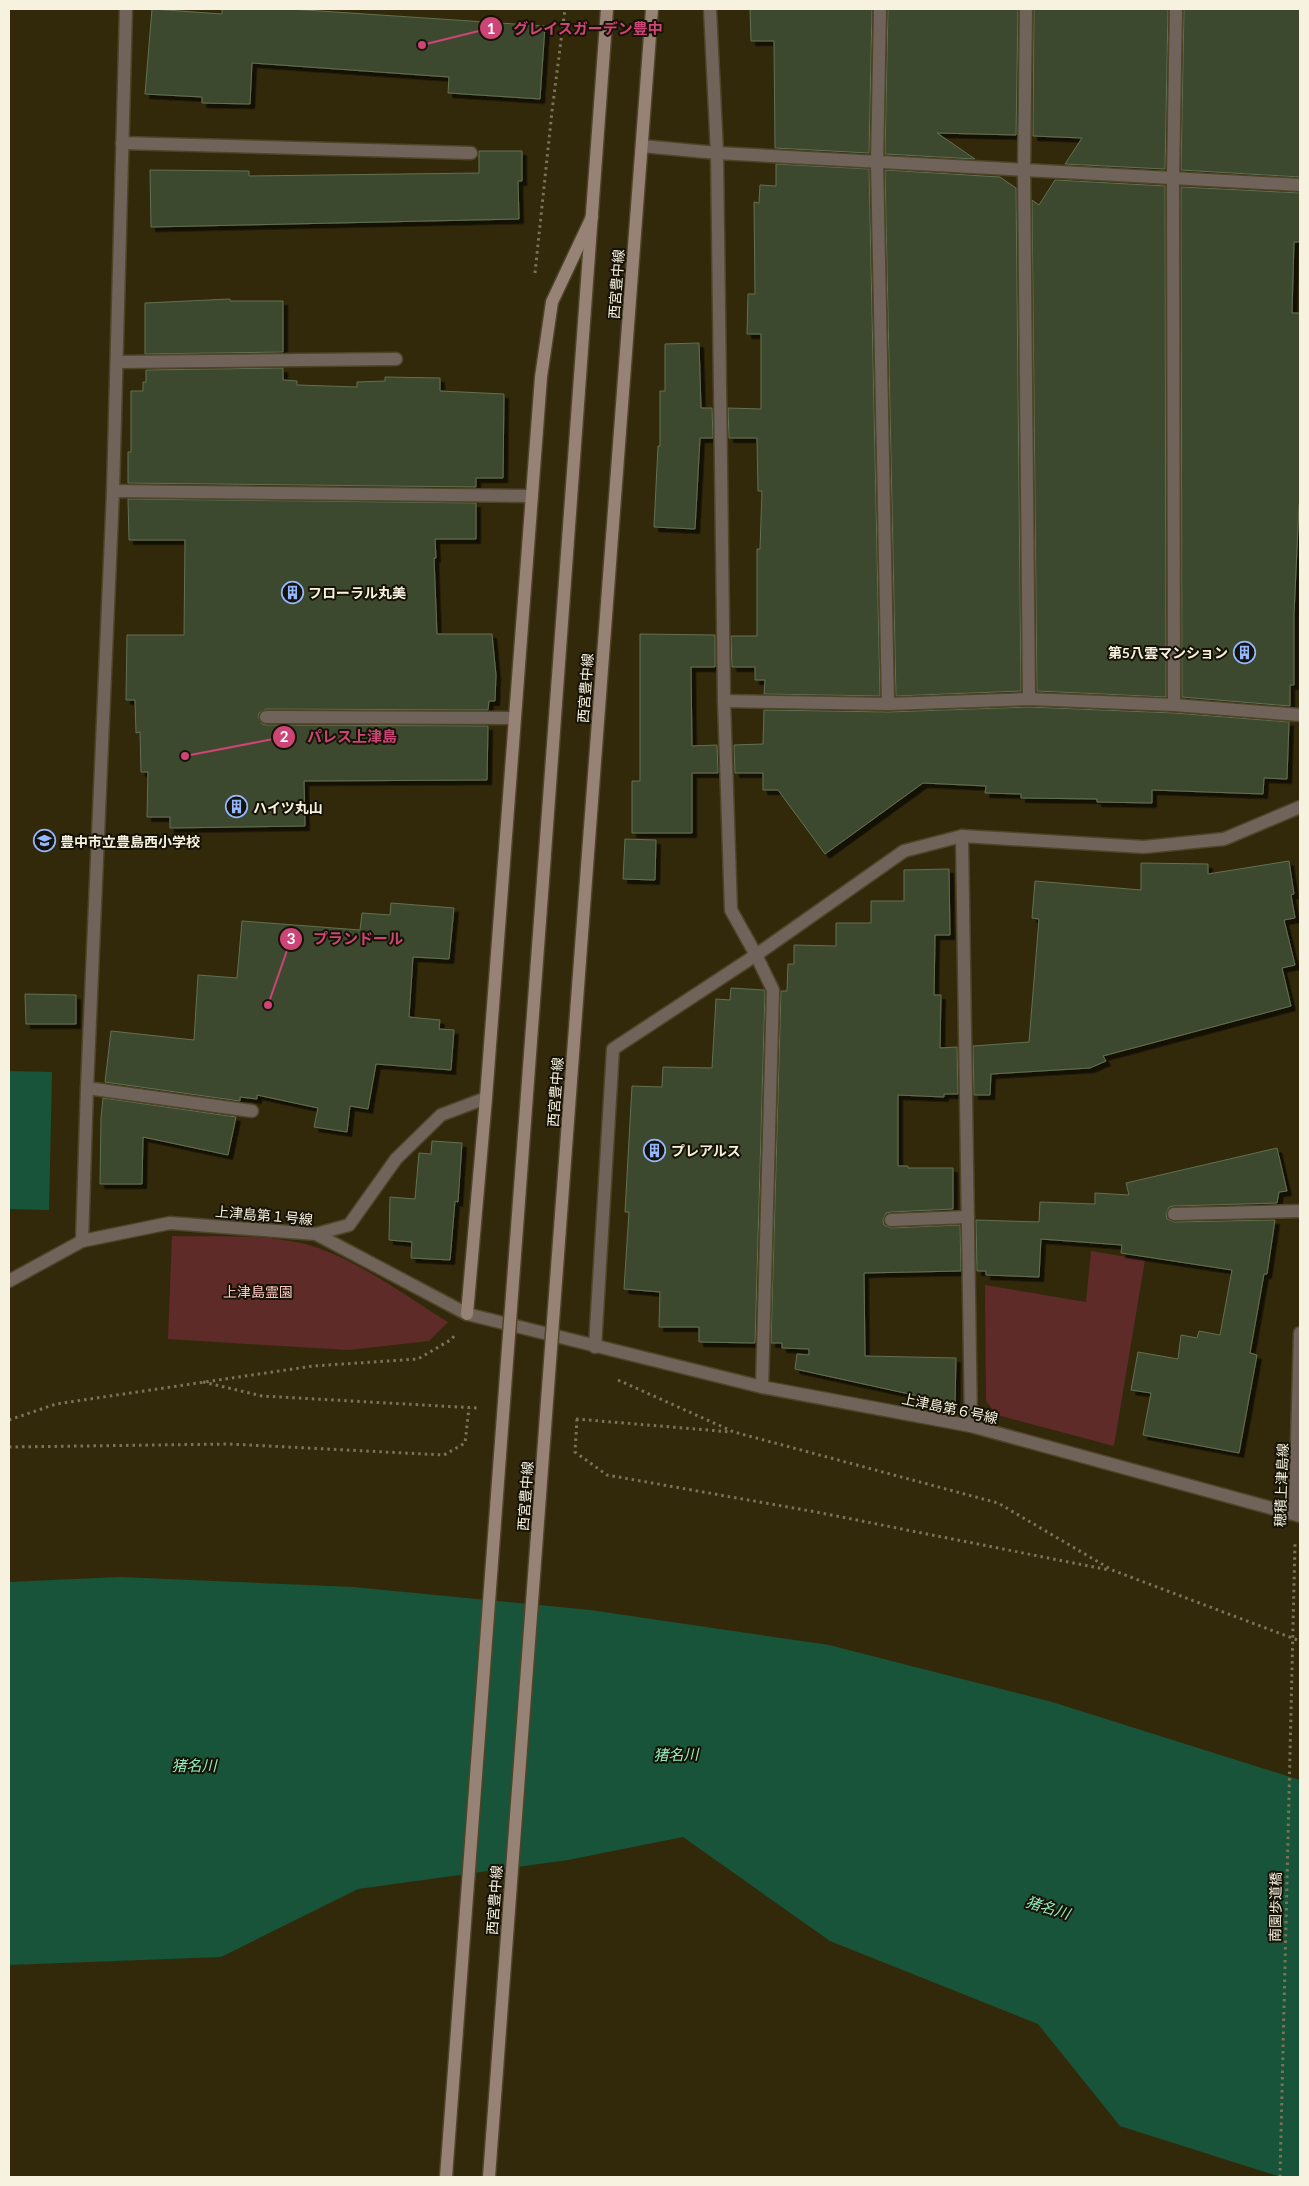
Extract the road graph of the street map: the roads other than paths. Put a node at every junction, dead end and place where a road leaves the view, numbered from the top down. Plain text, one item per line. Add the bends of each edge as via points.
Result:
1 (126, 9) edge
2 (607, 9) edge
3 (652, 9) edge
4 (710, 9) edge
5 (880, 9) edge
6 (1026, 9) edge
7 (1176, 9) edge
8 (122, 144) junction
9 (642, 146) junction
10 (471, 153) dead end
11 (717, 153) junction
12 (877, 162) junction
13 (1024, 170) junction
14 (1174, 178) junction
15 (1300, 184) edge
16 (592, 218) junction
17 (396, 359) dead end
18 (117, 362) junction
19 (114, 491) junction
20 (532, 496) junction
21 (1030, 699) junction
22 (724, 701) junction
23 (888, 704) junction
24 (1174, 705) junction
25 (1300, 715) edge
26 (266, 717) dead end
27 (514, 718) junction
28 (1300, 807) edge
29 (962, 836) junction
30 (756, 955) junction
31 (87, 1088) junction
32 (486, 1098) junction
33 (252, 1111) dead end
34 (1300, 1211) edge
35 (1174, 1214) dead end
36 (968, 1217) junction
37 (890, 1220) dead end
38 (316, 1234) junction
39 (82, 1242) junction
40 (9, 1281) edge
41 (466, 1314) junction
42 (1300, 1333) edge
43 (595, 1346) junction
44 (762, 1387) junction
45 (971, 1426) junction
46 (1298, 1515) edge
47 (446, 2177) edge
48 (489, 2177) edge

1 - 8 street
2 - 16 main road, 西宮豊中線
3 - 9 main road, 西宮豊中線
4 - 11 street
5 - 12 street
6 - 13 street
7 - 14 street
8 - 10 street
8 - 18 street
9 - 11 street
9 - 48 main road, 西宮豊中線, bridge
11 - 12 street
11 - 22 street
12 - 13 street
12 - 23 street
13 - 14 street
13 - 21 street
14 - 15 street
14 - 24 street
16 - 20 main road via 552,302 541,377
16 - 47 main road, 西宮豊中線, bridge
17 - 18 street
18 - 19 street
19 - 20 street
19 - 31 street
20 - 27 main road
21 - 23 street
21 - 24 street
22 - 23 street
22 - 30 street via 731,910
24 - 25 street
26 - 27 street
27 - 32 main road
28 - 29 street via 1224,839 1144,847
29 - 30 street via 904,851
29 - 36 street
30 - 43 street via 613,1049
30 - 44 street via 773,990
31 - 33 street
31 - 39 street
32 - 38 street via 441,1115 396,1159 349,1225
32 - 41 main road
34 - 35 street
36 - 37 street
36 - 45 street
38 - 39 street, 上津島第１号線 via 170,1223
38 - 41 street, 上津島第１号線
39 - 40 street, 上津島第１号線
41 - 43 street, 上津島第１号線
42 - 46 street, 穂積上津島線
43 - 44 street, 上津島第６号線
44 - 45 street, 上津島第６号線
45 - 46 street, 上津島第６号線

